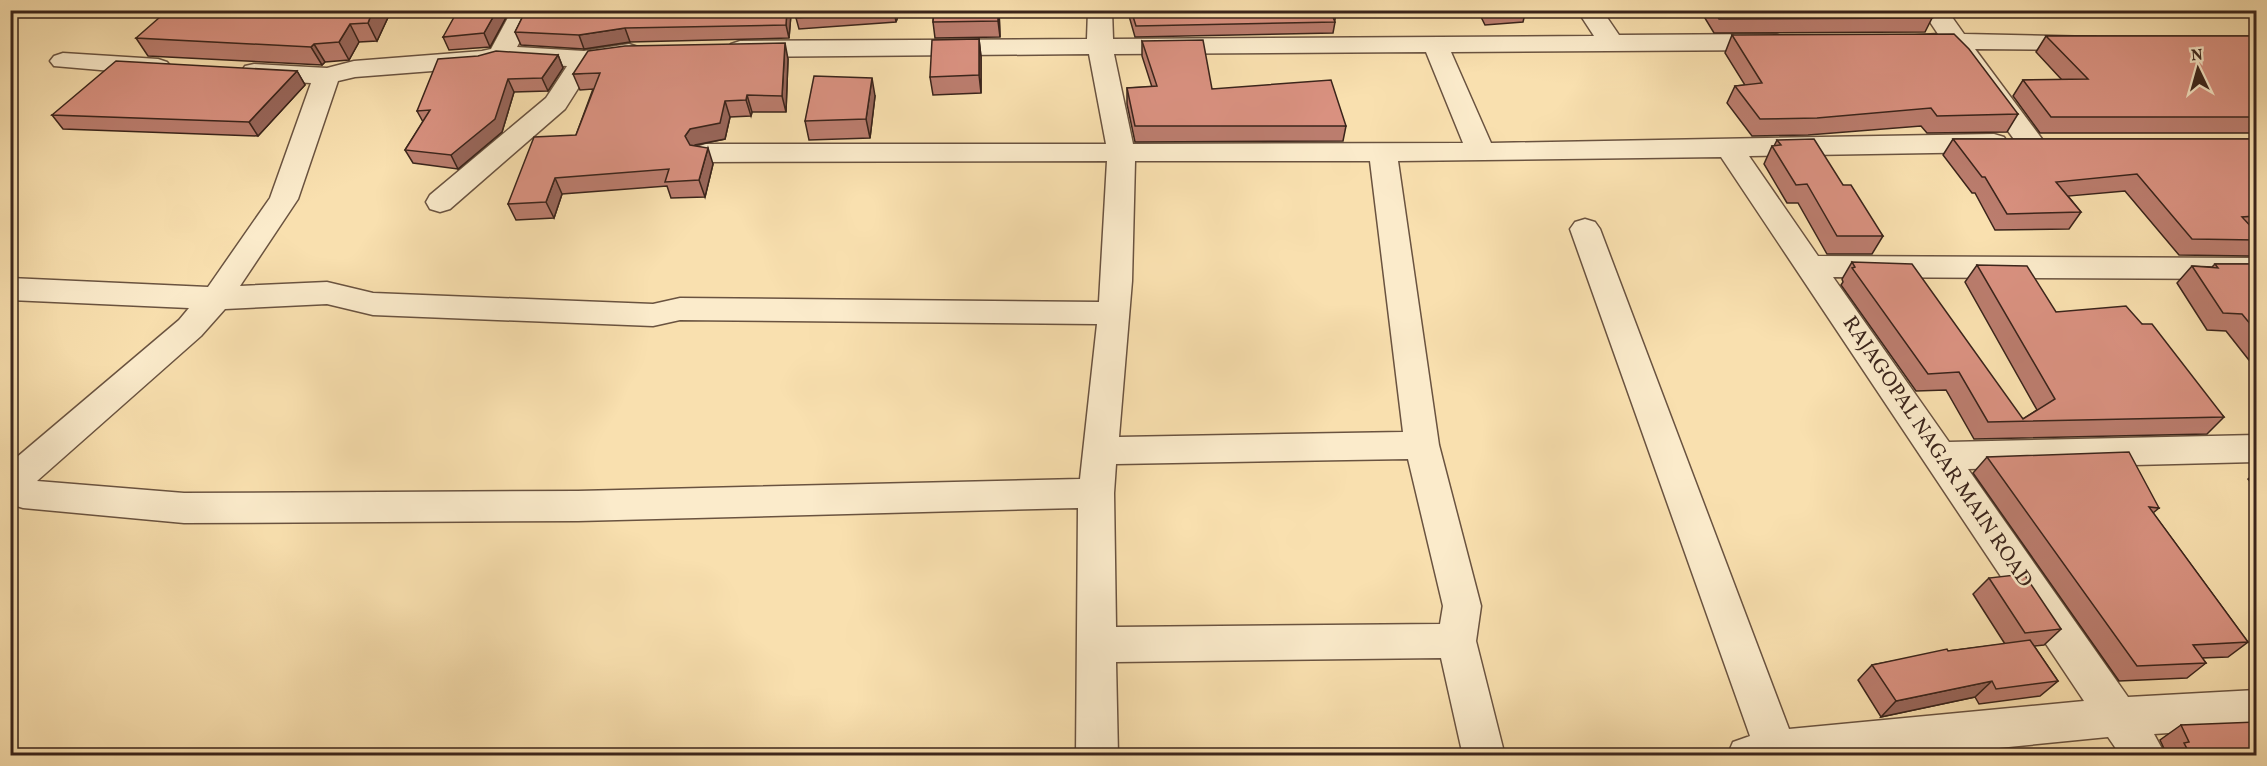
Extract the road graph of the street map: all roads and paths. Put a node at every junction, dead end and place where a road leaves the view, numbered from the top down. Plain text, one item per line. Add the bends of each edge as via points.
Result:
1 (525, 10) edge
2 (1100, 10) edge
3 (1589, 10) edge
4 (1934, 10) edge
5 (1801, 41) edge
6 (1896, 41) edge
7 (1956, 41) junction
8 (1611, 42) junction
9 (2106, 42) edge
10 (1436, 44) junction
11 (1100, 46) junction
12 (711, 50) edge
13 (653, 51) edge
14 (501, 54) junction
15 (584, 59) junction
16 (63, 61) dead end
17 (183, 68) edge
18 (231, 71) edge
19 (327, 76) junction
20 (1729, 148) junction
21 (1120, 151) junction
22 (1383, 152) junction
23 (706, 153) edge
24 (1481, 153) junction
25 (440, 202) dead end
26 (1585, 229) dead end
27 (1810, 266) junction
28 (2256, 268) edge
29 (10, 289) edge
30 (216, 298) junction
31 (1113, 313) junction
32 (1422, 445) junction
33 (2256, 448) edge
34 (1100, 451) junction
35 (1940, 456) junction
36 (11, 484) edge
37 (1096, 493) junction
38 (1457, 641) junction
39 (1097, 645) junction
40 (2256, 709) edge
41 (2116, 717) junction
42 (1762, 753) edge
43 (1097, 756) edge
44 (1484, 756) edge
45 (2145, 756) edge

1 - 14 street
2 - 11 street
3 - 8 street
4 - 7 street
5 - 8 street
6 - 7 street
7 - 9 street
7 - 20 street via 2043,143
8 - 10 street
10 - 11 street
10 - 24 street
11 - 12 street
11 - 21 street
13 - 15 street
14 - 15 street
14 - 19 street via 484,60 354,69
15 - 25 street via 556,103
16 - 17 street
18 - 19 street
19 - 30 street via 284,199
20 - 24 street
20 - 27 street, RAJAGOPAL NAGAR MAIN ROAD
21 - 22 street
21 - 23 street
21 - 31 street
22 - 24 street
22 - 32 street
26 - 42 street
27 - 28 street
27 - 35 street, RAJAGOPAL NAGAR MAIN ROAD
29 - 30 street
30 - 31 street via 327,293 373,304 653,315 680,309
30 - 36 street via 190,328
31 - 34 street
32 - 34 street
32 - 38 street via 1462,606
33 - 35 street
34 - 37 street
35 - 41 street, RAJAGOPAL NAGAR MAIN ROAD
36 - 37 street via 23,494 184,508 578,506
37 - 39 street
38 - 39 street
38 - 44 street
39 - 43 street
40 - 41 street
41 - 42 street
41 - 45 street, RAJAGOPAL NAGAR MAIN ROAD

